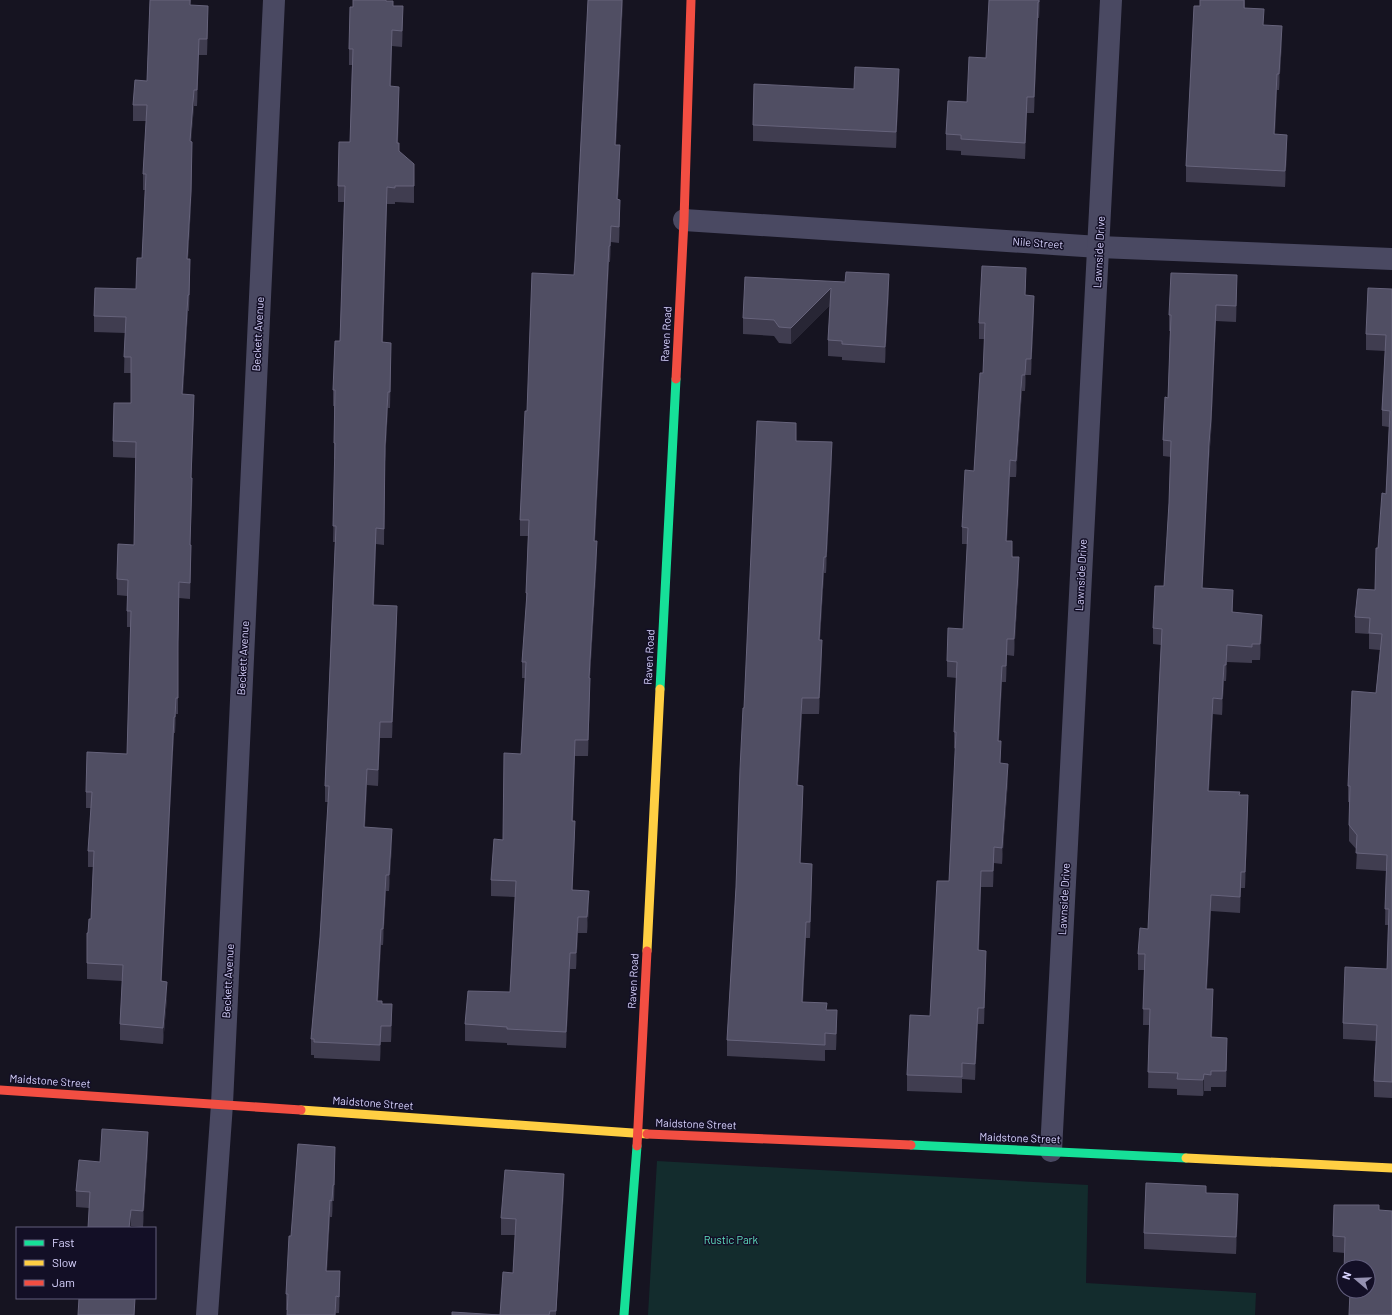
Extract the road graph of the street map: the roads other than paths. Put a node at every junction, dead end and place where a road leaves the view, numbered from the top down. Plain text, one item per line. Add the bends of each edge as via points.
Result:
1 (274, 0) edge
2 (691, 0) edge
3 (1111, 0) edge
4 (684, 220) junction
5 (1099, 247) junction
6 (1392, 259) edge
7 (0, 1090) edge
8 (222, 1104) junction
9 (637, 1134) junction
10 (1051, 1151) junction
11 (1392, 1168) edge
12 (208, 1315) edge
13 (624, 1315) edge

1 - 8 street, Beckett Avenue
2 - 4 street, Raven Road
3 - 5 street, Lawnside Drive
4 - 5 street, Nile Street
4 - 9 street, Raven Road
5 - 6 street, Nile Street
5 - 10 street, Lawnside Drive
7 - 8 street, Maidstone Street
8 - 9 street, Maidstone Street
8 - 12 street, Beckett Avenue
9 - 10 street, Maidstone Street
9 - 13 street, Raven Road
10 - 11 street, Maidstone Street

